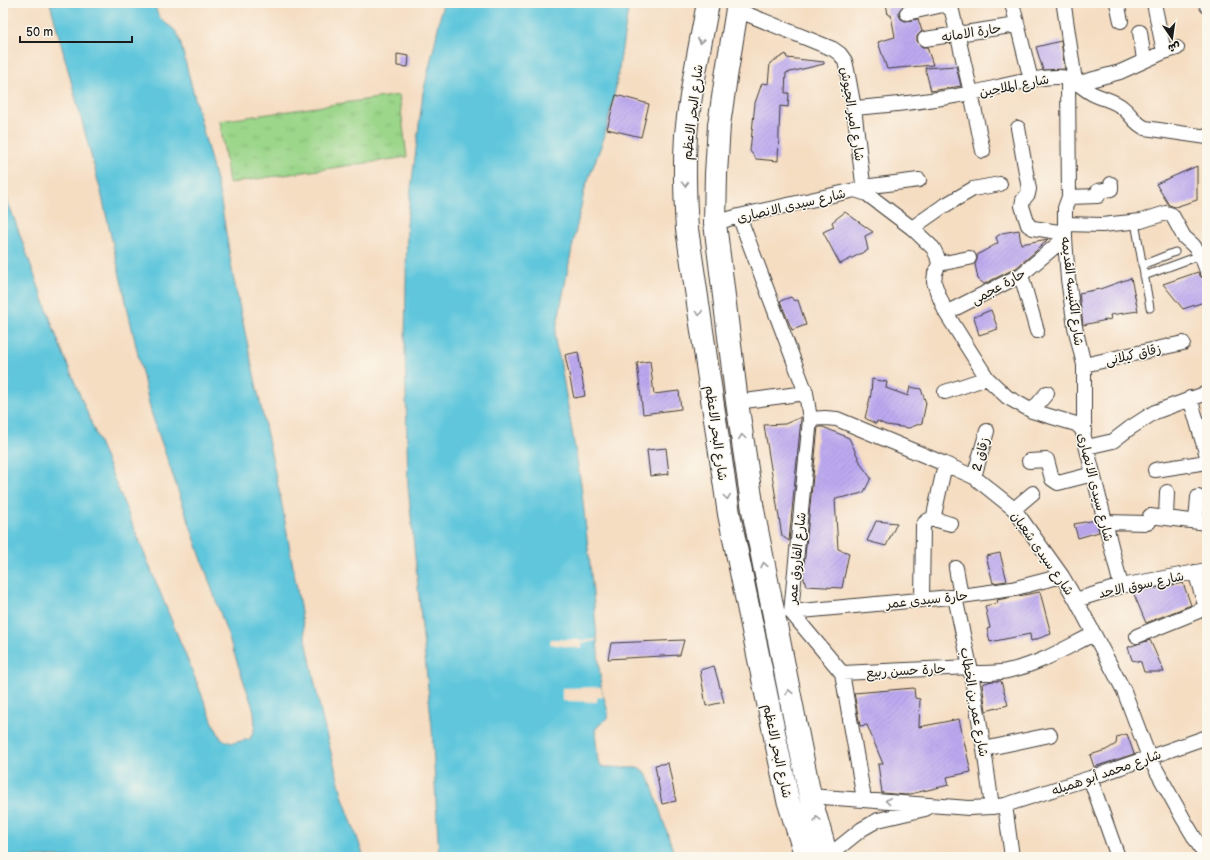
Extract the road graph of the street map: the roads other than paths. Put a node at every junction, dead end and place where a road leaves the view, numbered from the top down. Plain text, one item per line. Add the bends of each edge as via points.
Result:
1 (708, 3) edge
2 (1012, 3) edge
3 (1117, 3) edge
4 (1154, 3) edge
5 (1206, 3) edge
6 (737, 6) edge
7 (1064, 6) dead end
8 (1207, 6) edge
9 (907, 13) dead end
10 (1121, 21) dead end
11 (1017, 25) junction
12 (1140, 32) dead end
13 (957, 34) junction
14 (926, 39) dead end
15 (1177, 48) dead end
16 (1164, 52) junction
17 (1144, 60) junction
18 (1031, 80) junction
19 (1074, 81) junction
20 (971, 93) junction
21 (854, 108) junction
22 (1018, 128) dead end
23 (1207, 136) edge
24 (983, 151) dead end
25 (919, 180) dead end
26 (1000, 184) dead end
27 (1111, 184) dead end
28 (863, 189) junction
29 (1068, 197) junction
30 (739, 216) junction
31 (1134, 222) junction
32 (715, 223) junction
33 (912, 228) junction
34 (1065, 232) junction
35 (1175, 252) dead end
36 (1201, 255) junction
37 (969, 258) dead end
38 (939, 264) junction
39 (1142, 265) junction
40 (1207, 270) edge
41 (1021, 275) junction
42 (1144, 276) junction
43 (1150, 308) dead end
44 (946, 313) junction
45 (1037, 331) dead end
46 (1183, 343) dead end
47 (1084, 365) junction
48 (987, 378) junction
49 (945, 392) dead end
50 (806, 393) junction
51 (1048, 393) dead end
52 (1207, 393) edge
53 (1190, 398) junction
54 (737, 402) junction
55 (1032, 411) junction
56 (810, 419) junction
57 (987, 431) dead end
58 (1084, 432) junction
59 (1087, 447) junction
60 (1207, 456) edge
61 (1029, 461) dead end
62 (1207, 462) edge
63 (946, 464) junction
64 (1155, 470) dead end
65 (1093, 474) junction
66 (974, 477) junction
67 (1167, 492) dead end
68 (1033, 493) dead end
69 (1198, 497) dead end
70 (1014, 509) junction
71 (1166, 518) junction
72 (933, 520) junction
73 (1105, 522) junction
74 (1201, 522) edge
75 (951, 524) dead end
76 (956, 568) dead end
77 (1201, 571) edge
78 (1062, 576) junction
79 (1121, 586) junction
80 (958, 597) junction
81 (922, 600) junction
82 (1076, 600) junction
83 (1207, 610) edge
84 (791, 612) junction
85 (1094, 634) junction
86 (1137, 636) dead end
87 (971, 670) junction
88 (842, 673) junction
89 (1050, 735) dead end
90 (1207, 737) edge
91 (984, 749) junction
92 (1149, 757) junction
93 (1090, 778) junction
94 (810, 796) junction
95 (864, 799) junction
96 (941, 806) junction
97 (998, 806) junction
98 (806, 857) edge
99 (827, 857) edge
100 (1012, 857) edge
101 (1118, 857) edge
102 (1206, 857) edge

1 -> 98 main road, شارع البحر الاعظم via 686,136 687,229 729,514 788,800
2 - 11 street
3 - 10 street
4 - 16 street
5 - 8 street
6 - 21 street, شارع امير الجيوش via 840,54 845,61
6 - 32 main road, شارع البحر الاعظم via 719,125
7 - 19 street, شارع الكنيسه القديمه
9 - 13 street via 947,6 952,11
11 - 13 street, حارة الامانه
11 - 18 street
12 - 17 street
13 - 14 street, حارة الامانه
13 - 20 street
15 - 16 street, شارع الملاحين
16 - 17 street, شارع الملاحين
17 - 19 street, شارع الملاحين via 1120,72
18 - 19 street, شارع الملاحين via 1059,77
18 - 20 street, شارع الملاحين
19 - 23 street via 1090,93 1123,108 1132,119 1145,128
19 - 29 street, شارع الكنيسه القديمه
20 - 21 street, شارع الملاحين via 915,103
20 - 24 street
21 - 28 street, شارع امير الجيوش
22 - 34 street via 1029,189 1022,206 1026,223 1034,228
25 - 28 street
26 - 33 street via 973,189
27 - 29 street via 1112,189 1098,192 1098,196
28 - 30 street, شارع سيدى الانصارى
28 - 33 street, شارع سيدى الانصارى
29 - 34 street, شارع الكنيسه القديمه via 1065,208
30 - 32 street, شارع سيدى الانصارى
30 - 50 street
31 - 34 street
31 - 36 street via 1166,213 1172,215 1184,237
31 - 39 lane
32 - 54 main road, شارع البحر الاعظم
33 - 38 street, شارع سيدى الانصارى via 933,248
34 - 41 street, حارة عجمى
34 - 47 street, شارع الكنيسه القديمه via 1074,327
35 - 39 lane
36 - 40 street
36 - 42 lane
37 - 38 street
38 - 44 street, شارع سيدى الانصارى via 934,273 934,282
39 - 42 lane
41 - 44 street, حارة عجمى
41 - 45 street
42 - 43 lane
44 - 48 street, شارع سيدى الانصارى
46 - 47 street, زقاق كيلانى
47 - 58 street, شارع الكنيسه القديمه
48 - 49 street
48 - 55 street, شارع سيدى الانصارى via 1007,397
50 - 54 street
50 - 56 street, شارع الفاروق عمر
51 - 55 street
52 - 53 street
53 - 59 street via 1155,412 1114,441
53 - 60 street
94 -> 54 main road, شارع البحر الاعظم via 753,510
55 - 58 street, شارع سيدى الانصارى via 1076,424
56 - 63 street, شارع سيدى شعبان via 837,419
56 - 84 street, شارع الفاروق عمر
57 - 66 street, زقاق 2
58 - 59 street, شارع سيدى الانصارى
59 - 65 street, شارع سيدى الانصارى
61 - 65 street via 1047,460 1052,479 1058,483
62 - 64 street
63 - 66 street, شارع سيدى شعبان
63 - 72 street
65 - 73 street, شارع سيدى الانصارى
66 - 70 street, شارع سيدى شعبان
67 - 71 street
68 - 70 street
69 - 74 street
70 - 78 street, شارع سيدى شعبان
71 - 73 street via 1150,516 1147,523
71 - 74 street
72 - 75 street
72 - 81 street via 928,520 923,526
73 - 79 street, شارع سيدى الانصارى
76 - 80 street, شارع عمر بن الخطاب
77 - 79 street, شارع سوق الاحد
77 - 83 street
78 - 80 street, حارة سيدى عمر
78 - 82 street, شارع سيدى شعبان
79 - 82 street, شارع سوق الاحد
80 - 81 street, حارة سيدى عمر
80 - 87 street, شارع عمر بن الخطاب
81 - 84 street, حارة سيدى عمر
82 - 85 street, شارع سيدى شعبان
83 - 86 street
84 - 88 street, شارع الفاروق عمر
85 - 87 street, حارة حسن ربيع via 1030,665 1011,671 991,673
85 - 92 street, شارع سيدى شعبان via 1124,692
87 - 88 street, حارة حسن ربيع
87 - 91 street, شارع عمر بن الخطاب
88 - 95 street, شارع الفاروق عمر
89 - 91 street
90 - 92 street, شارع محمد أبو هميله
91 - 97 street, شارع عمر بن الخطاب
92 - 93 street, شارع محمد أبو هميله
92 - 102 street, شارع سيدى شعبان
93 - 97 street, شارع محمد أبو هميله
93 - 101 street
94 - 95 street, شارع محمد أبو هميله
99 -> 94 main road, شارع البحر الاعظم
96 -> 95 street, شارع محمد أبو هميله
96 - 97 street, شارع محمد أبو هميله
96 - 99 street, شارع محمد أبو هميله via 878,820 862,829
97 - 100 street

